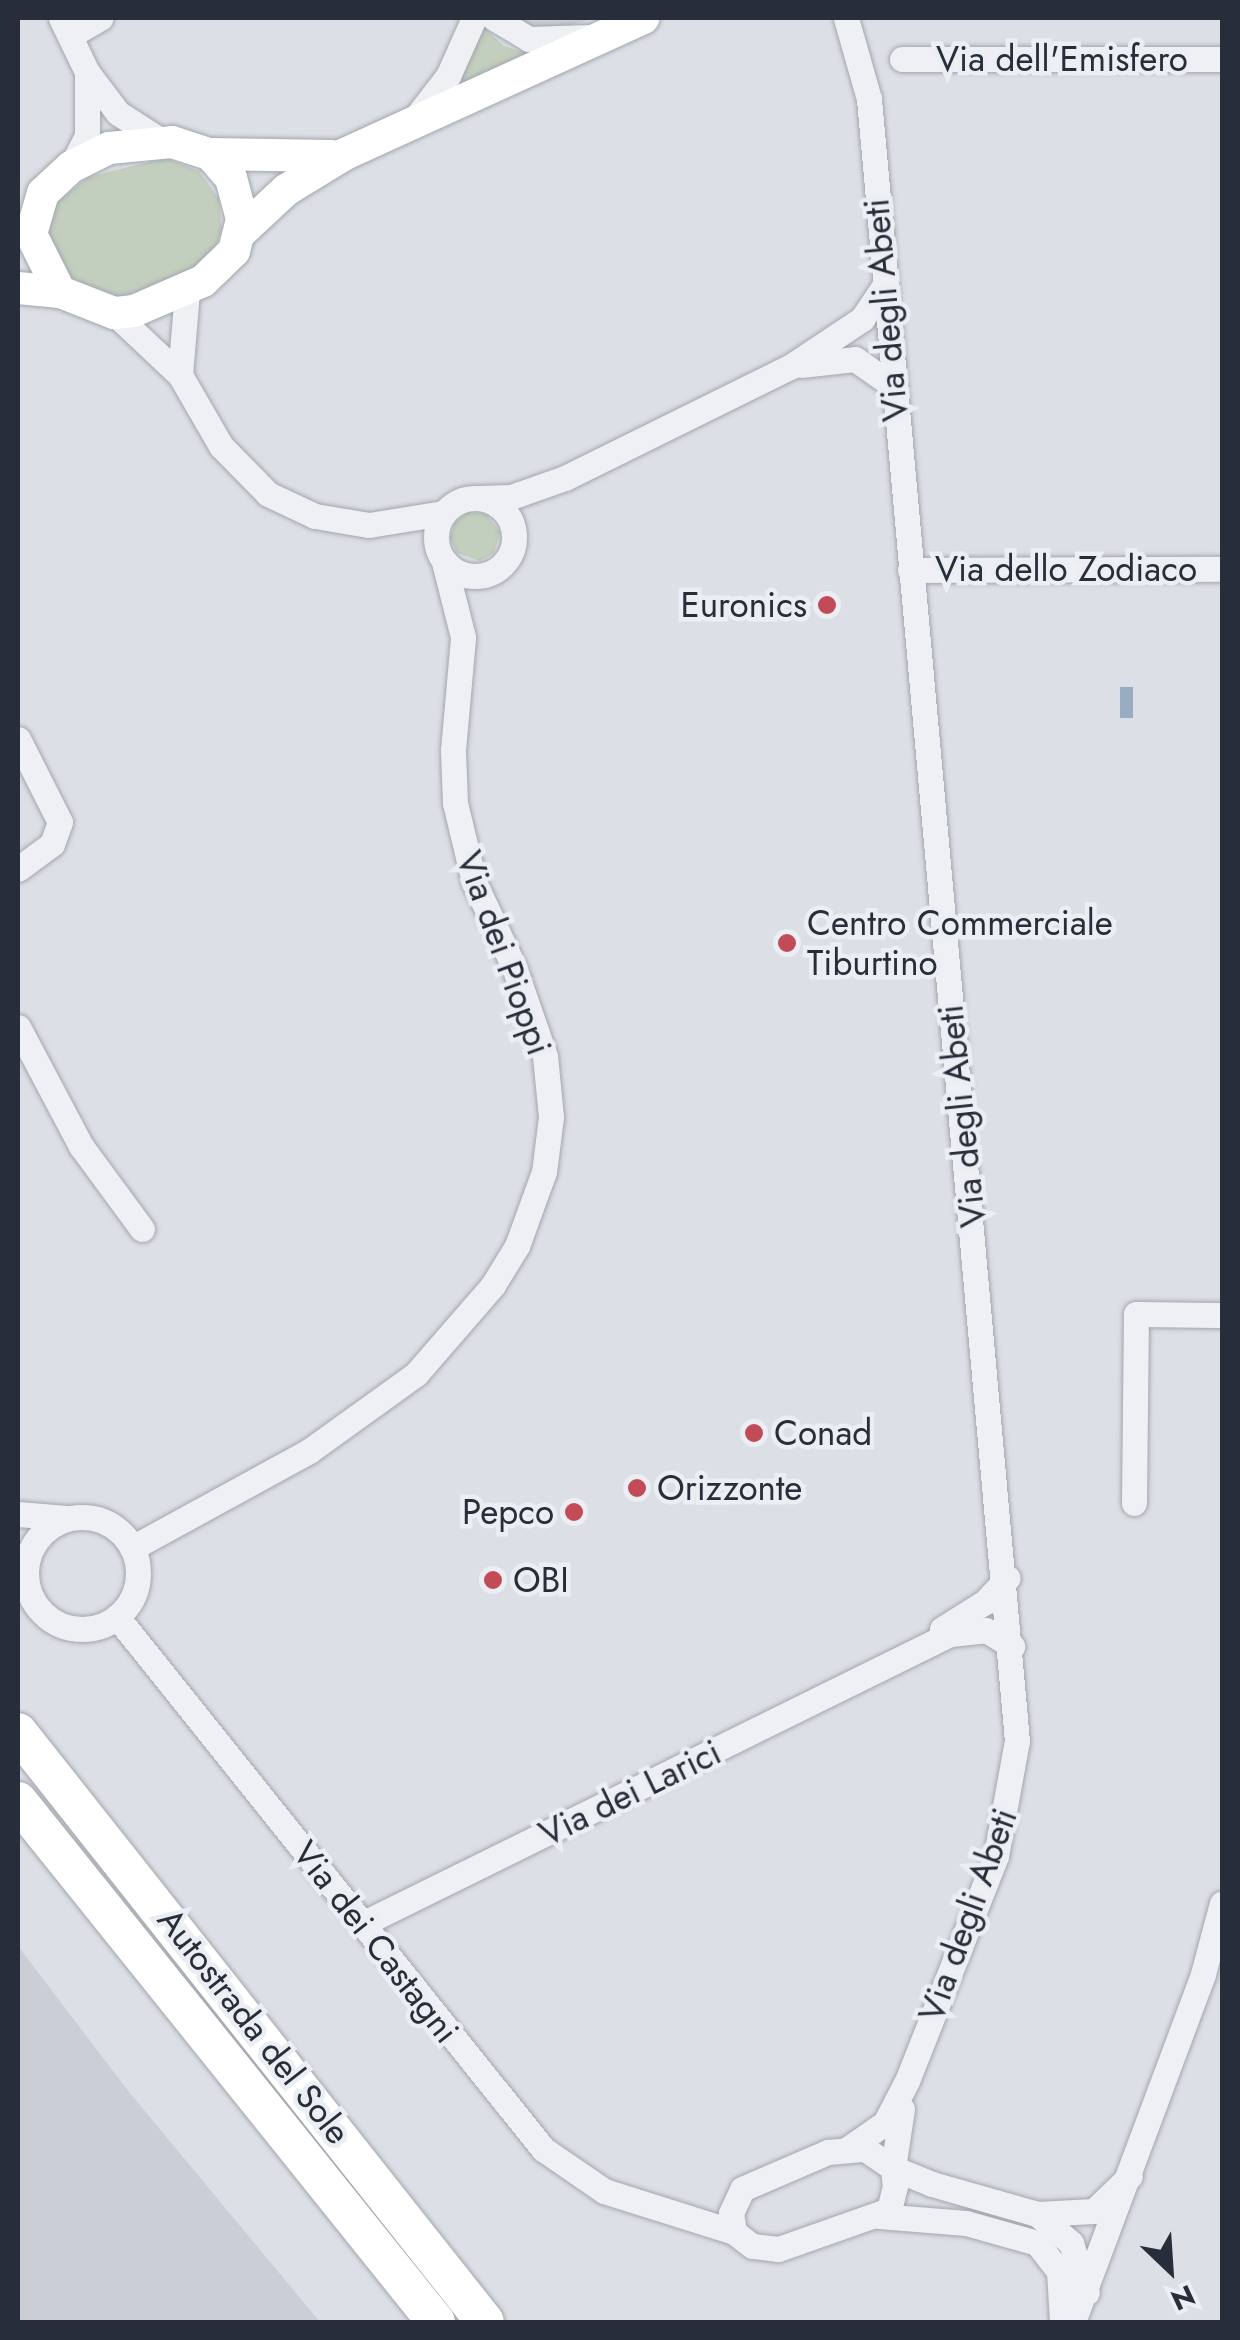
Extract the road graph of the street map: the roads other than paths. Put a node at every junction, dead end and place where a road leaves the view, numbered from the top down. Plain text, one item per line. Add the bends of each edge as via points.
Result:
1 (100, 18) edge
2 (474, 18) edge
3 (494, 18) edge
4 (644, 18) edge
5 (846, 18) edge
6 (66, 26) edge
7 (614, 34) junction
8 (902, 59) dead end
9 (1222, 59) edge
10 (87, 72) junction
11 (406, 130) junction
12 (160, 140) junction
13 (210, 154) junction
14 (345, 154) junction
15 (71, 167) junction
16 (24, 229) edge
17 (241, 232) junction
18 (18, 288) edge
19 (883, 288) junction
20 (60, 292) junction
21 (187, 292) junction
22 (114, 313) junction
23 (886, 331) junction
24 (817, 362) junction
25 (790, 367) junction
26 (180, 375) junction
27 (892, 385) junction
28 (565, 478) junction
29 (479, 498) junction
30 (443, 513) junction
31 (369, 525) junction
32 (509, 555) junction
33 (442, 559) junction
34 (1222, 569) edge
35 (910, 570) junction
36 (464, 638) junction
37 (18, 739) edge
38 (18, 869) edge
39 (18, 1027) edge
40 (142, 1229) dead end
41 (1222, 1315) edge
42 (1134, 1503) dead end
43 (18, 1514) edge
44 (76, 1517) junction
45 (132, 1548) junction
46 (22, 1573) edge
47 (1007, 1578) junction
48 (964, 1615) junction
49 (117, 1617) junction
50 (1011, 1627) junction
51 (898, 1660) junction
52 (18, 1732) edge
53 (18, 1800) edge
54 (1222, 1903) edge
55 (362, 1924) junction
56 (907, 2080) junction
57 (902, 2108) junction
58 (846, 2150) junction
59 (892, 2168) junction
60 (1130, 2176) junction
61 (932, 2184) junction
62 (742, 2189) junction
63 (674, 2214) junction
64 (1037, 2214) junction
65 (879, 2216) junction
66 (734, 2232) junction
67 (1087, 2293) junction
68 (436, 2322) edge
69 (485, 2322) edge
70 (1062, 2322) edge
71 (1074, 2322) edge

1 - 6 street
2 - 11 street via 448,76
3 - 7 street via 536,40
4 - 7 main road
5 - 19 street, Via degli Abeti via 867,81
6 - 10 street
7 - 11 main road
8 - 9 street, Via dell'Emisfero
10 - 12 street via 118,113
10 - 15 street via 86,136
11 - 14 main road
12 - 13 main road
12 - 15 main road via 109,148
13 - 14 main road
13 - 17 main road via 236,190
14 - 17 main road via 286,190
15 - 16 main road via 44,193
16 - 20 main road
17 - 21 main road via 218,270
18 - 20 main road
19 - 23 street, Via degli Abeti
19 - 25 street via 862,319
20 - 22 main road
21 - 22 main road
21 - 26 street
22 - 26 street
23 - 24 street
23 - 27 street, Via degli Abeti
24 - 25 street
24 - 27 street via 855,358
25 - 28 street
26 - 31 street via 221,446 268,494 315,516
27 - 35 street, Via degli Abeti
28 - 29 street via 511,497
28 - 32 street via 527,518
29 - 30 street
29 - 32 street via 503,510
30 - 31 street
30 - 33 street via 435,534
31 - 33 street
32 - 33 street via 475,577
32 - 36 street via 480,590
33 - 36 street
34 - 35 street, Via dello Zodiaco
35 - 47 street, Via degli Abeti
36 - 45 street, Via dei Pioppi via 453,762 460,830 474,882 534,1016 551,1098 544,1172 531,1210 494,1284 394,1394 309,1450
37 - 38 street via 60,822 52,844
39 - 40 street via 81,1146
41 - 42 street via 1136,1314
43 - 44 street
44 - 45 street via 109,1524
44 - 46 street via 58,1522 32,1548
45 - 49 street via 137,1585
46 - 49 street via 38,1609 60,1625 88,1629
47 - 48 street, Via dei Larici
47 - 50 street, Via degli Abeti
48 - 50 street via 996,1613
48 - 51 street, Via dei Larici
49 - 55 street, Via dei Castagni
50 - 51 street, Via dei Larici via 974,1628
50 - 56 street, Via degli Abeti via 1017,1741 1006,1822
51 - 55 street, Via dei Larici
52 - 69 highway, Autostrada del Sole
53 - 68 highway, Autostrada del Sole
54 - 60 street
55 - 63 street, Via dei Castagni via 543,2149 604,2191
56 - 57 street, Via degli Abeti
56 - 58 street, Via degli Abeti via 885,2122
57 - 59 street, Via degli Abeti
57 - 61 street, Via degli Abeti via 909,2149
58 - 59 street via 881,2154
58 - 62 street via 784,2167
59 - 61 street
59 - 65 street via 889,2210
60 - 64 street via 1094,2211
60 - 67 street
61 - 64 street
62 - 63 street via 706,2208
62 - 66 street via 732,2213
63 - 66 street, Via dei Castagni
64 - 67 street via 1071,2243
65 - 66 street, Via dei Castagni via 778,2249 752,2246
65 - 70 street, Via dei Castagni via 966,2224 1037,2244 1059,2271
67 - 71 street

